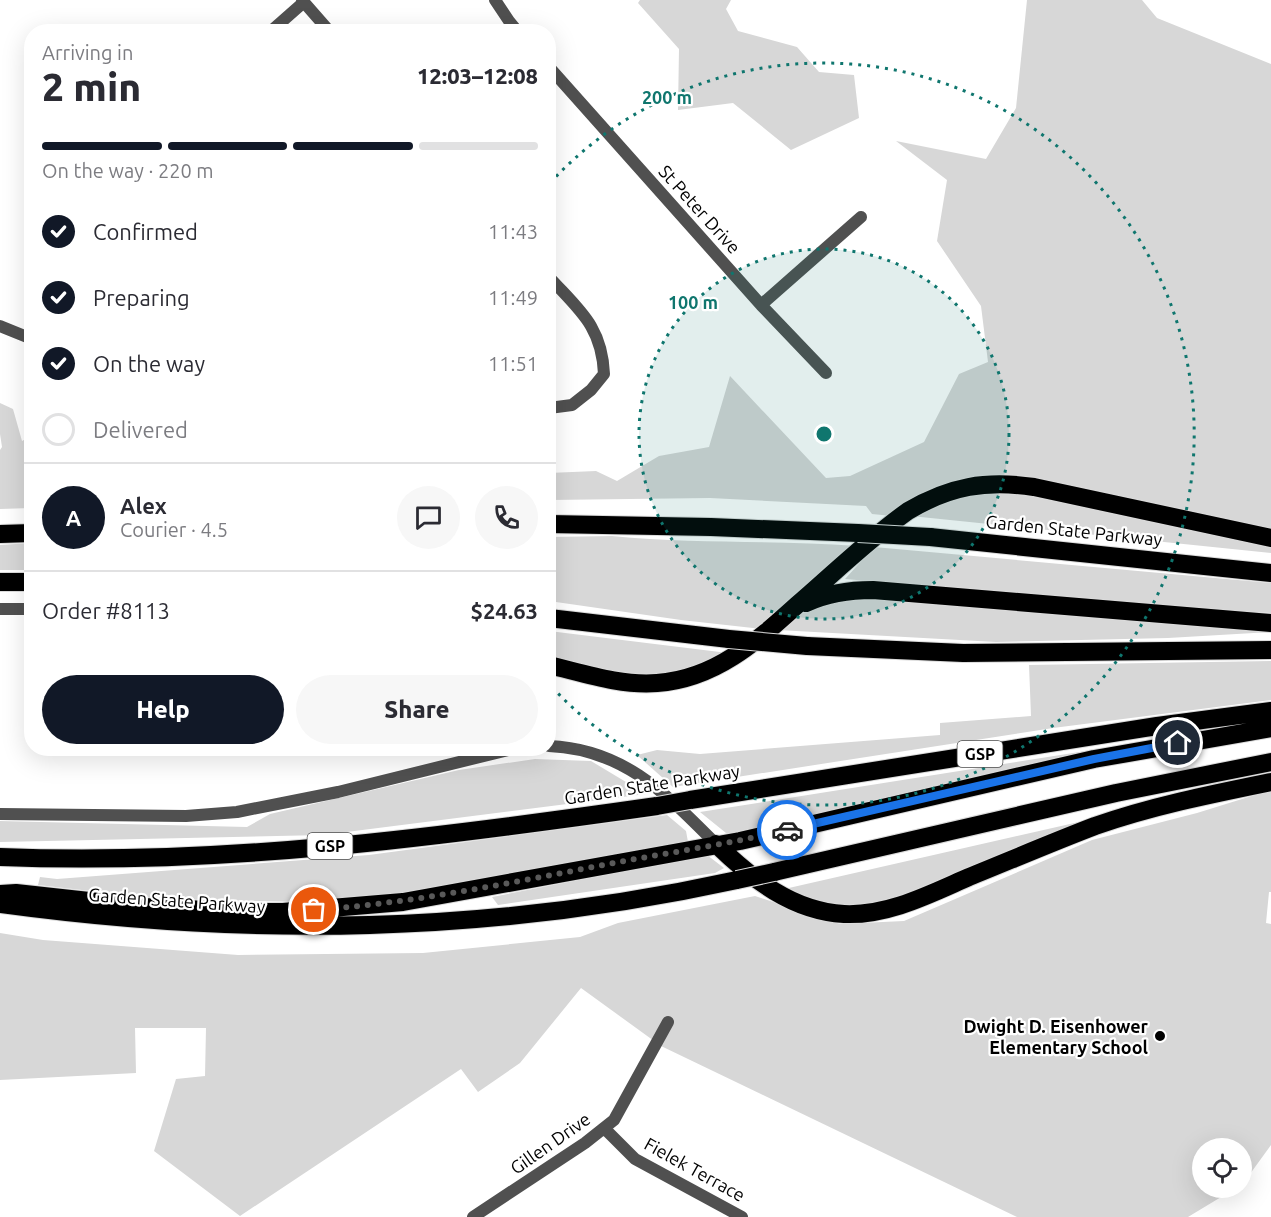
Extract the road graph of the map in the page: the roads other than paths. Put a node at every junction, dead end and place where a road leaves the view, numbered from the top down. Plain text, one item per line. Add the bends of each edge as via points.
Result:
1 (495, 0) edge
2 (303, 1) edge
3 (279, 24) edge
4 (323, 24) edge
5 (511, 24) edge
6 (556, 75) edge
7 (861, 217) dead end
8 (556, 285) edge
9 (761, 305) junction
10 (0, 326) edge
11 (24, 336) edge
12 (826, 373) dead end
13 (556, 407) edge
14 (556, 524) edge
15 (24, 533) edge
16 (0, 534) edge
17 (1271, 537) edge
18 (1271, 573) edge
19 (0, 582) edge
20 (24, 582) edge
21 (794, 608) junction
22 (0, 609) edge
23 (24, 609) edge
24 (556, 619) edge
25 (1271, 623) edge
26 (1271, 650) edge
27 (556, 667) edge
28 (1271, 711) edge
29 (1271, 728) edge
30 (556, 747) edge
31 (484, 756) edge
32 (1271, 762) edge
33 (1271, 782) edge
34 (0, 814) edge
35 (716, 844) junction
36 (0, 857) edge
37 (0, 894) edge
38 (0, 904) edge
39 (668, 1022) dead end
40 (604, 1128) junction
41 (473, 1217) edge
42 (742, 1217) edge

1 - 5 street
2 - 3 street
2 - 4 street
6 - 9 street, St Peter Drive
7 - 9 street
8 - 13 street via 596,332 603,352 604,374 572,405
9 - 12 street, St Peter Drive
10 - 11 street
14 - 18 highway, Garden State Parkway, bridge via 930,537
15 - 16 highway
17 - 21 highway via 1034,487 975,485 935,495 908,511
19 - 20 highway
21 - 25 highway via 827,595 873,590
21 - 27 highway via 735,656 682,679 643,684
22 - 23 street
24 - 26 highway, bridge via 807,646 963,653
28 - 36 highway, Garden State Parkway / GSP, bridge via 524,824 322,847 119,859
29 - 35 highway via 1094,759
30 - 35 street via 589,752 644,777
31 - 34 street via 338,792 228,813
32 - 38 highway, Garden State Parkway, bridge via 1116,793 737,880 558,911 468,921 289,927 107,918
33 - 35 highway via 1178,801 1116,820 900,906 859,914 831,913 790,901 757,880
35 - 37 highway via 433,897 283,912 144,907
39 - 40 street, Gillen Drive via 614,1120
40 - 41 street, Gillen Drive
40 - 42 street, Fielek Terrace via 635,1159

